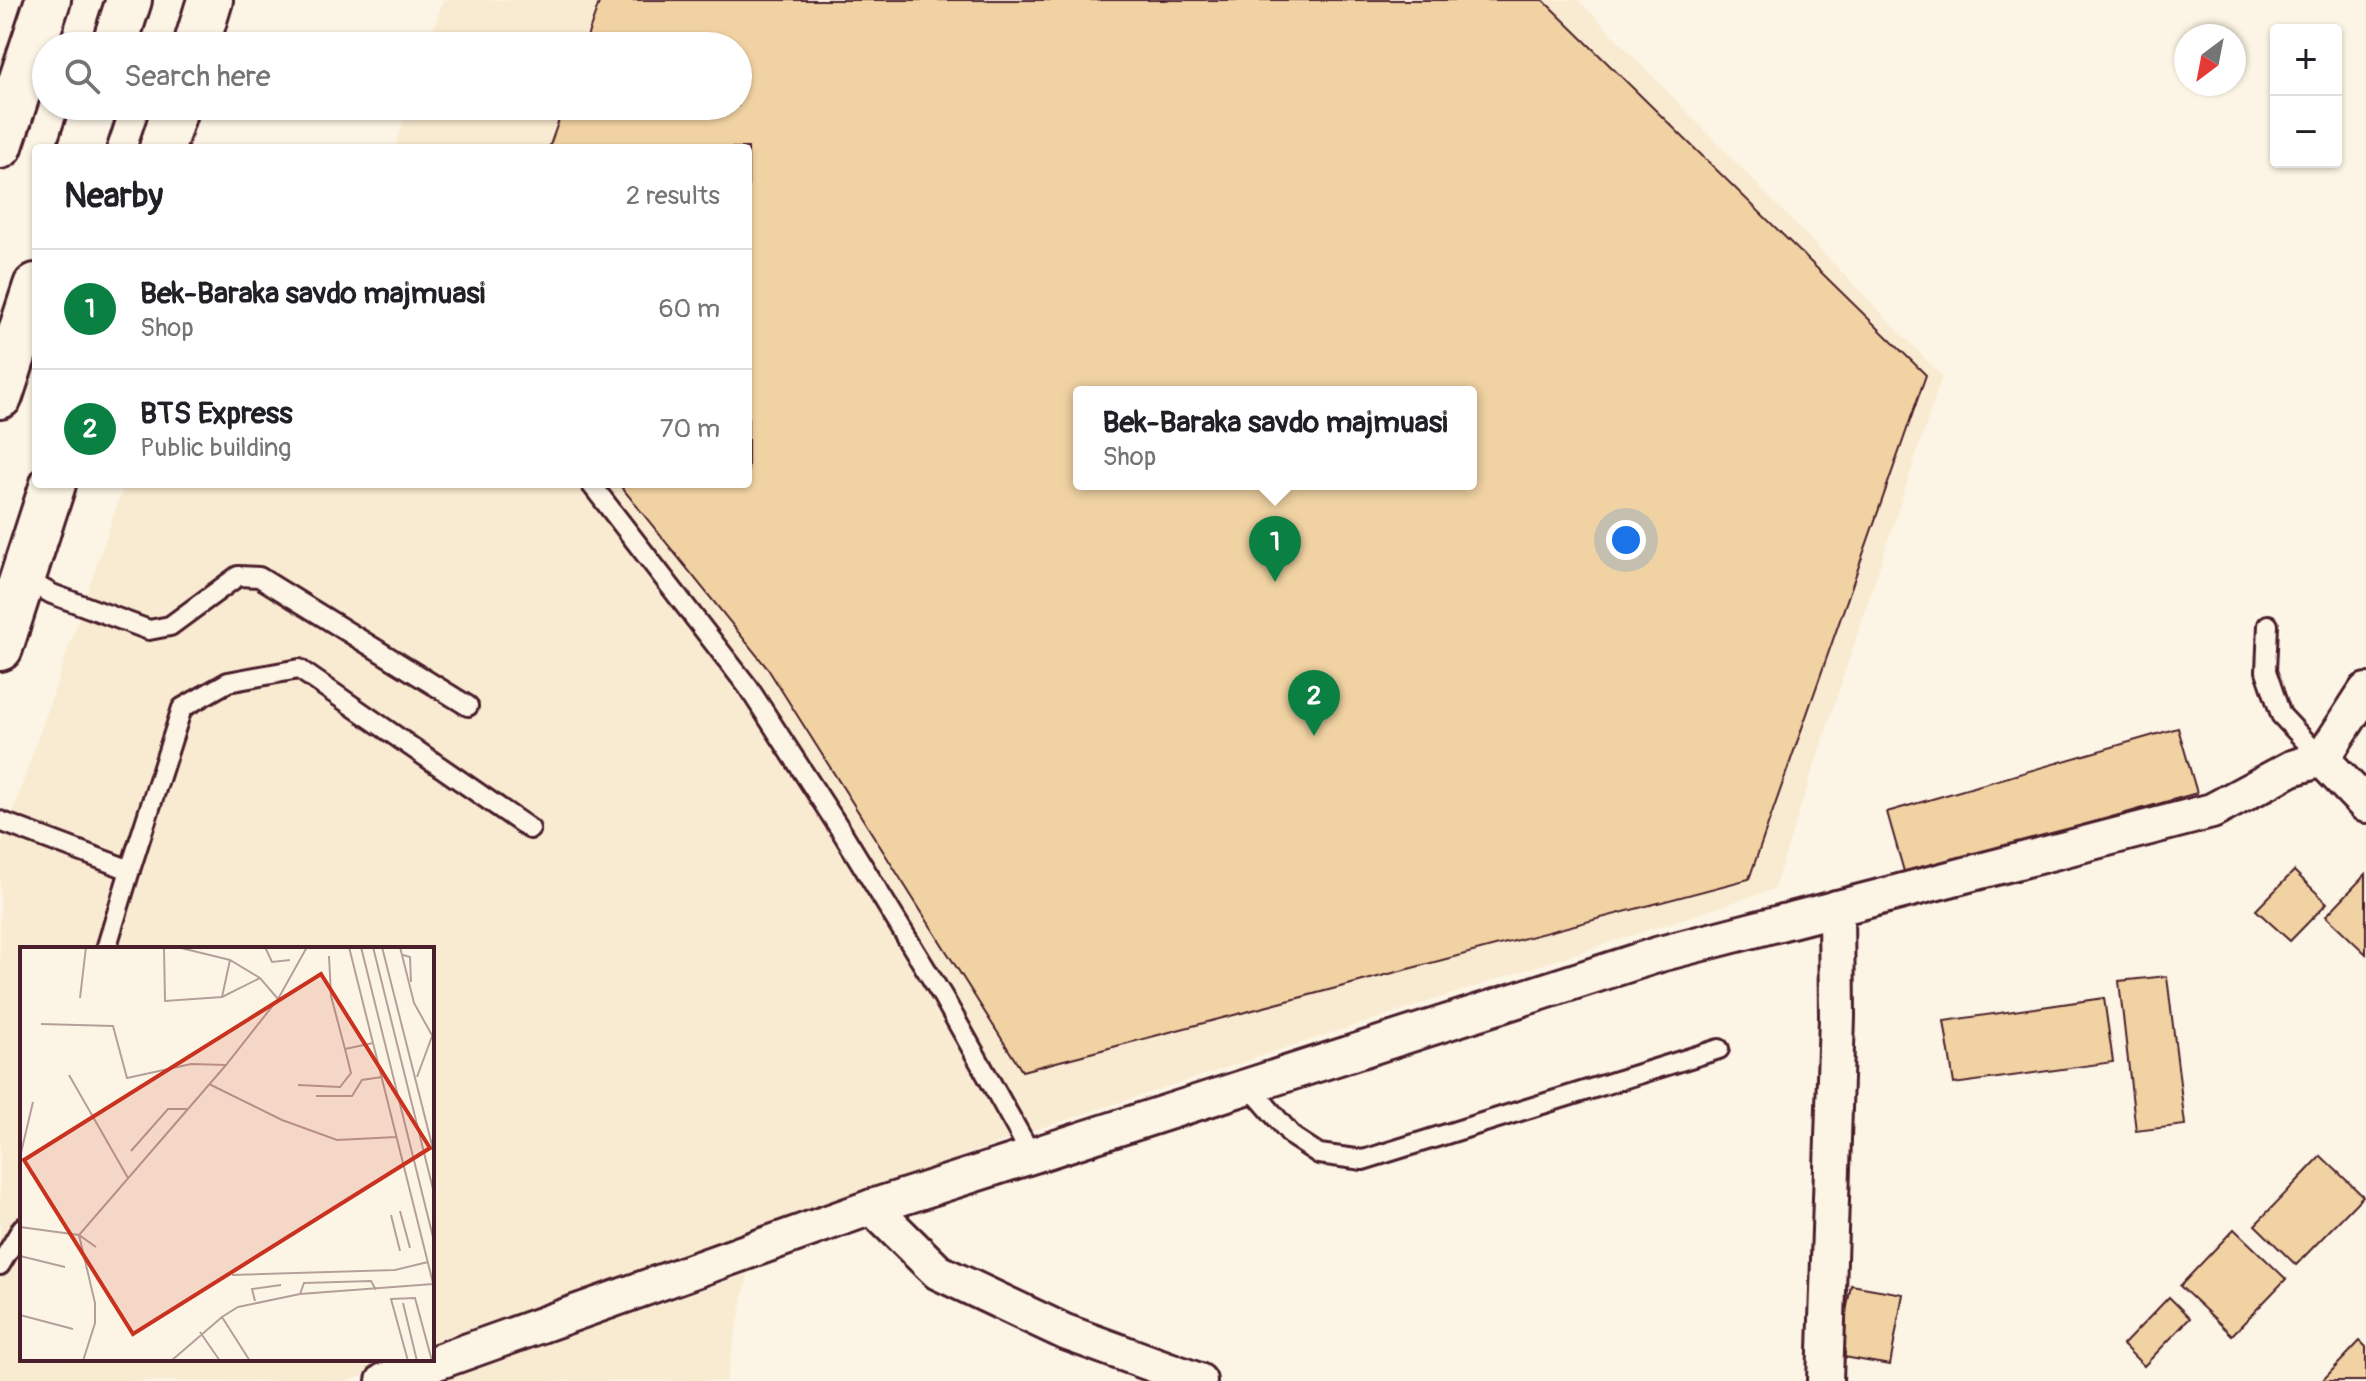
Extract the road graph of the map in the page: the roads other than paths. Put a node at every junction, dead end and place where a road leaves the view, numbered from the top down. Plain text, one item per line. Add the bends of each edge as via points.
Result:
1 (48, 0) edge
2 (129, 0) edge
3 (210, 0) edge
4 (37, 32) edge
5 (119, 32) edge
6 (200, 32) edge
7 (32, 49) edge
8 (90, 120) edge
9 (171, 120) edge
10 (82, 144) edge
11 (163, 144) edge
12 (0, 146) edge
13 (32, 298) edge
14 (0, 396) edge
15 (52, 488) edge
16 (594, 488) edge
17 (23, 578) junction
18 (2268, 625) dead end
19 (0, 648) edge
20 (2366, 691) edge
21 (468, 706) dead end
22 (2322, 759) junction
23 (2366, 805) edge
24 (0, 821) edge
25 (530, 829) dead end
26 (130, 870) junction
27 (1836, 908) junction
28 (107, 947) edge
29 (1719, 1049) dead end
30 (1249, 1086) junction
31 (1032, 1156) junction
32 (872, 1207) junction
33 (20, 1231) edge
34 (0, 1265) edge
35 (384, 1381) edge
36 (1199, 1381) edge
37 (1825, 1381) edge

1 - 4 main road
2 - 5 main road
3 - 6 main road
7 - 12 main road
8 - 10 main road
9 - 11 main road
13 - 14 main road
15 - 17 main road
16 - 31 lane via 748,687 943,997
17 - 19 main road
17 - 21 lane via 149,630 170,626 238,576 259,577
18 - 22 lane via 2266,671 2281,715
20 - 22 street
22 - 23 street
22 - 27 street via 2292,768 2212,811
24 - 26 lane
25 - 26 lane via 299,669 228,682 182,708
26 - 28 lane
27 - 30 street via 1660,954
27 - 37 street
29 - 30 lane via 1363,1160 1319,1154 1293,1137
30 - 31 street
31 - 32 street
32 - 35 street
32 - 36 street via 938,1272 1065,1332
33 - 34 lane

